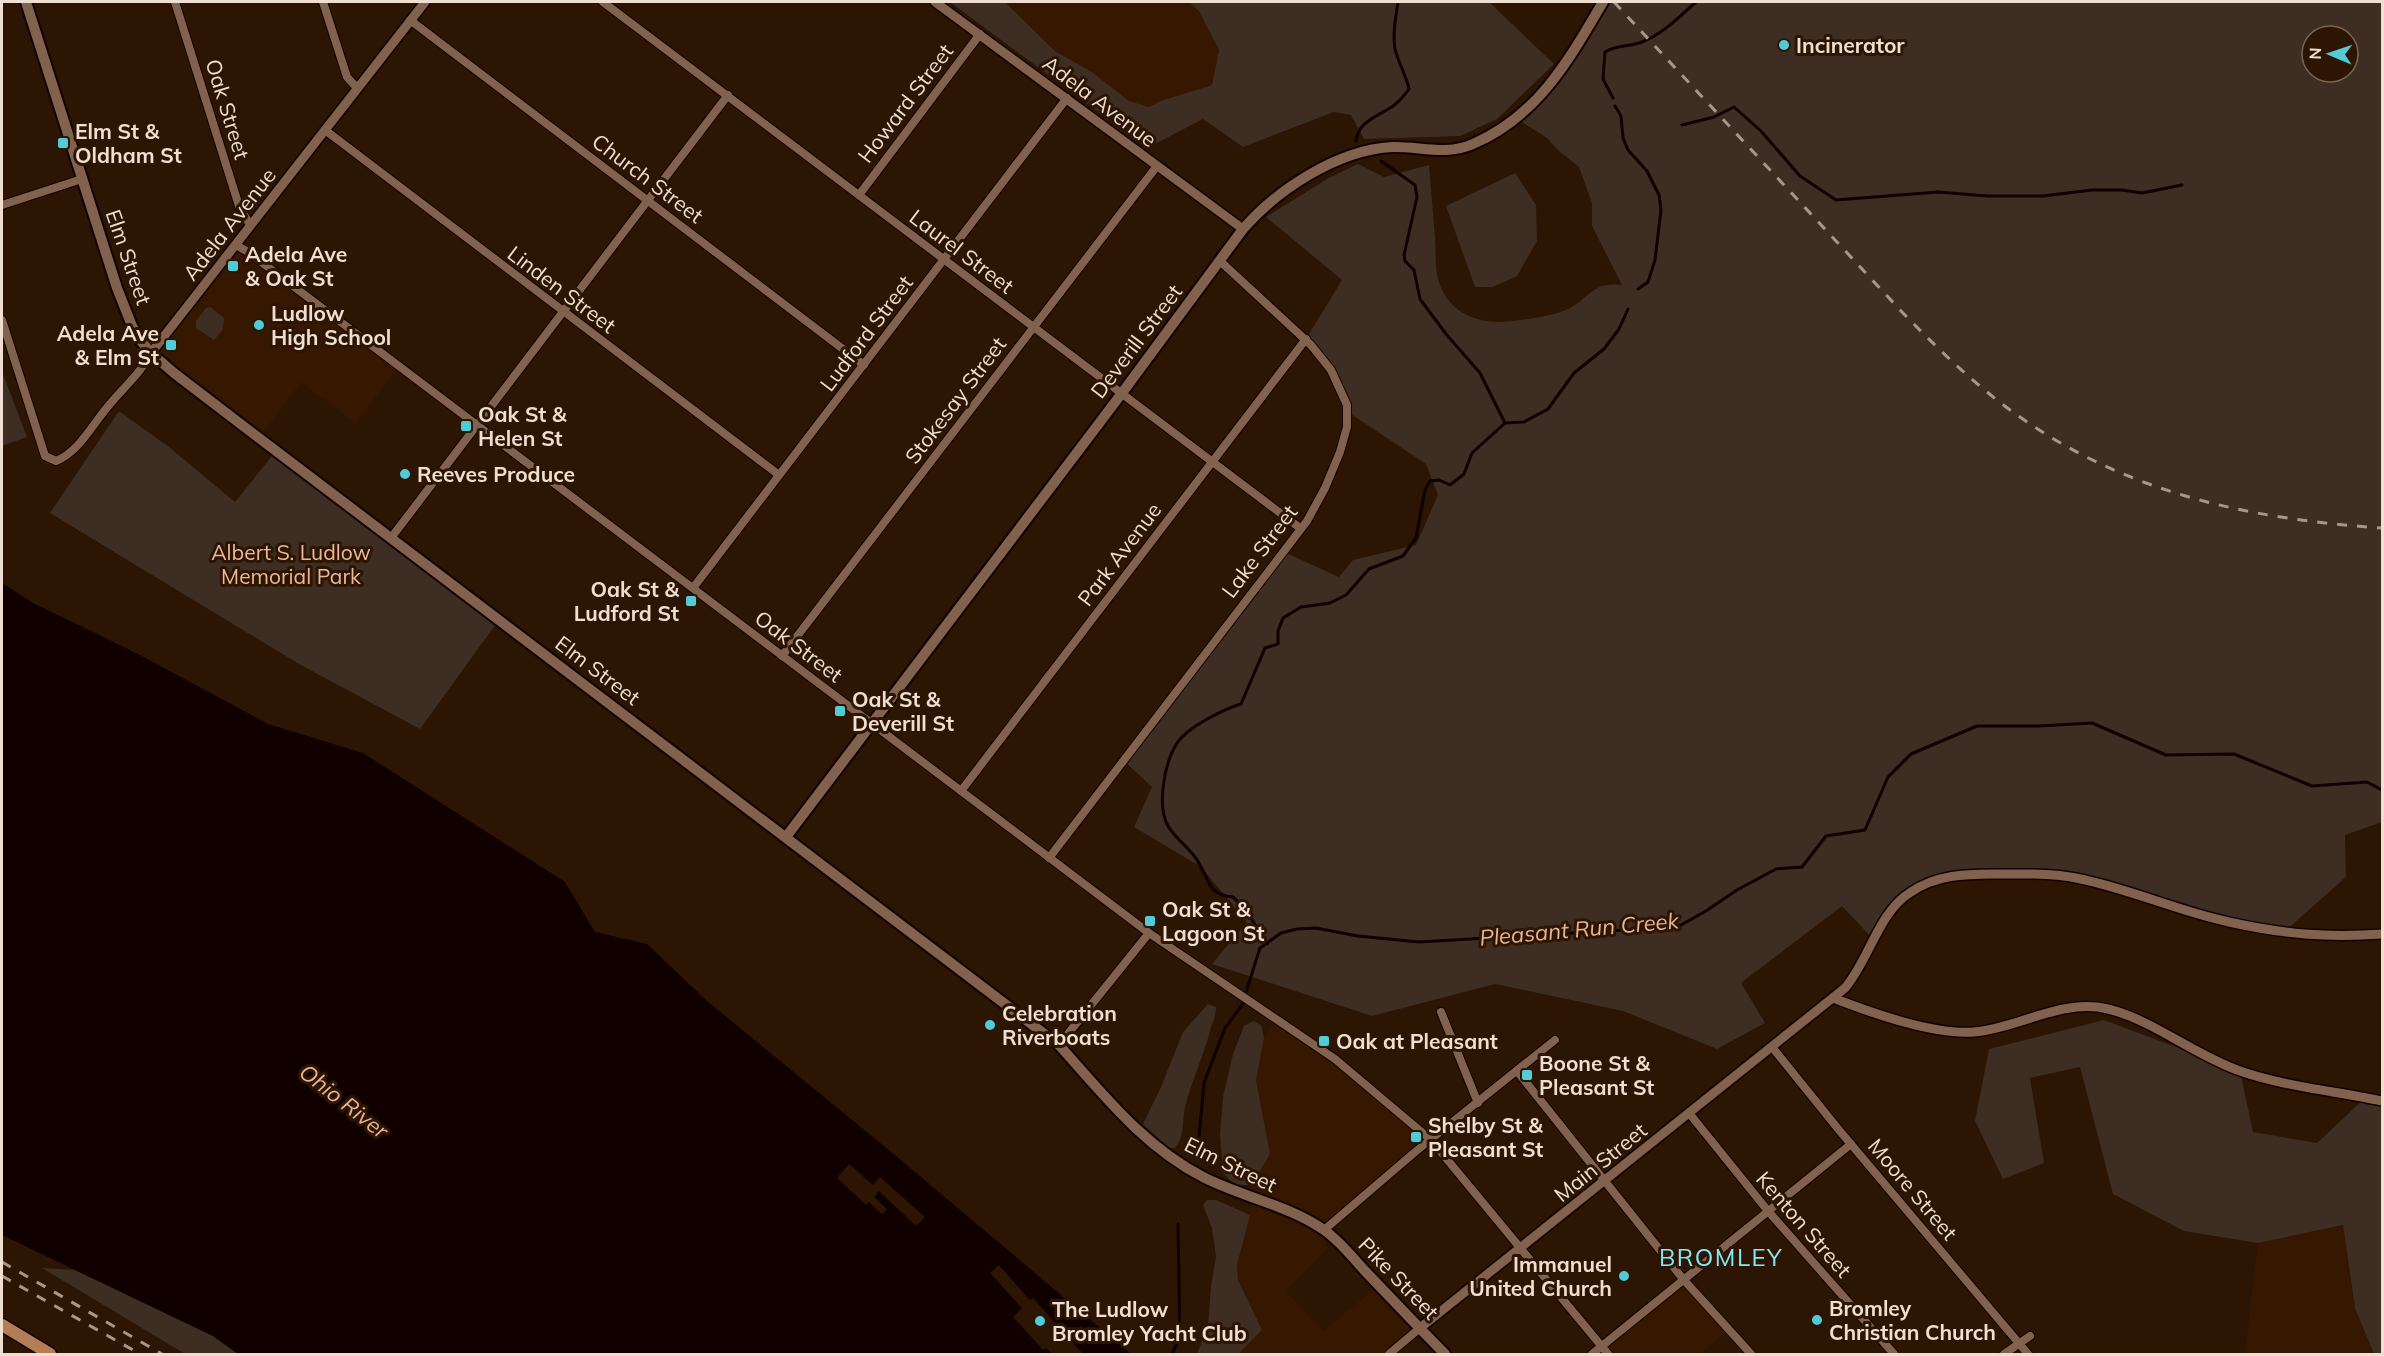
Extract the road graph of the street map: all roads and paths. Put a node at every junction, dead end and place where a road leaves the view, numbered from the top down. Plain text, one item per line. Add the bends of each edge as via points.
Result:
1 (26, 2) edge
2 (175, 2) edge
3 (323, 2) edge
4 (425, 2) edge
5 (603, 2) edge
6 (935, 2) edge
7 (1603, 2) edge
8 (410, 20) junction
9 (980, 34) junction
10 (357, 88) junction
11 (728, 95) junction
12 (1067, 98) junction
13 (325, 130) junction
14 (1157, 166) junction
15 (82, 179) junction
16 (859, 195) junction
17 (647, 200) junction
18 (2, 205) edge
19 (250, 225) junction
20 (1242, 230) junction
21 (236, 245) junction
22 (944, 260) junction
23 (1220, 261) junction
24 (563, 311) junction
25 (2, 320) edge
26 (1033, 327) junction
27 (1306, 339) junction
28 (151, 353) junction
29 (864, 365) junction
30 (1122, 393) junction
31 (477, 425) junction
32 (1213, 462) junction
33 (779, 475) junction
34 (1300, 528) junction
35 (391, 538) junction
36 (693, 588) junction
37 (782, 656) junction
38 (871, 723) junction
39 (961, 791) junction
40 (786, 837) junction
41 (1049, 858) junction
42 (1149, 933) junction
43 (2382, 934) edge
44 (1833, 998) junction
45 (1441, 1012) dead end
46 (1555, 1040) dead end
47 (1059, 1045) junction
48 (1772, 1047) junction
49 (1517, 1071) junction
50 (2382, 1101) edge
51 (1478, 1103) junction
52 (1689, 1113) junction
53 (1431, 1140) junction
54 (1851, 1144) junction
55 (1605, 1181) junction
56 (1768, 1211) junction
57 (1324, 1230) junction
58 (1521, 1248) junction
59 (1683, 1279) junction
60 (2, 1325) edge
61 (1420, 1328) junction
62 (2030, 1336) dead end
63 (2019, 1344) junction
64 (1601, 1347) junction
65 (50, 1354) edge
66 (1389, 1354) edge
67 (1444, 1354) edge
68 (1592, 1354) edge
69 (1608, 1354) edge
70 (1751, 1354) edge
71 (1894, 1354) edge
72 (2004, 1354) edge
73 (2028, 1354) edge

1 - 15 main road, Elm Street
2 - 19 street, Oak Street via 239,206
3 - 10 street via 347,77
4 - 8 street, Adela Avenue
5 - 11 street, Laurel Street
6 - 9 street, Adela Avenue
7 - 20 main road, Deverill Street via 1556,78 1530,109 1496,133 1471,145 1442,151 1392,147 1328,166 1260,210
8 - 10 street, Adela Avenue
8 - 17 street, Church Street
9 - 12 street, Adela Avenue
9 - 16 street, Howard Street
10 - 13 street, Adela Avenue
11 - 16 street, Laurel Street
11 - 17 street
12 - 14 street, Adela Avenue
12 - 22 street, Ludford Street
13 - 19 street, Adela Avenue
13 - 24 street, Linden Street
14 - 20 street, Adela Avenue
14 - 26 street, Stokesay Street
15 - 18 street
15 - 28 main road, Elm Street via 132,326
16 - 22 street, Laurel Street
17 - 24 street
17 - 29 street, Church Street
19 - 21 street, Adela Avenue
20 - 23 main road, Deverill Street
21 - 28 street, Adela Avenue
21 - 31 street, Oak Street
22 - 26 street, Laurel Street
22 - 29 street, Ludford Street
23 - 27 street, Lake Street
23 - 30 main road, Deverill Street
24 - 31 street
24 - 33 street, Linden Street
25 - 28 street, Adela Avenue via 45,456 56,462 67,457 146,364
26 - 30 street, Laurel Street
26 - 37 street, Stokesay Street
27 - 32 street, Park Avenue
27 - 34 street, Lake Street via 1330,370 1348,412 1340,452 1316,506
28 - 35 main road, Elm Street
29 - 33 street, Ludford Street
30 - 32 street, Laurel Street
30 - 38 main road, Deverill Street
31 - 35 street
31 - 36 street, Oak Street
32 - 34 street, Laurel Street
32 - 39 street, Park Avenue
33 - 36 street, Ludford Street
34 - 41 street, Lake Street
35 - 40 main road, Elm Street
36 - 37 street, Oak Street
37 - 38 street, Oak Street
38 - 39 street, Oak Street
38 - 40 main road, Deverill Street
39 - 41 street, Oak Street
40 - 47 main road, Elm Street
41 - 42 street, Oak Street
42 - 47 street
42 - 53 street, Oak Street via 1346,1067
43 - 44 street, Main Street via 2329,937 2283,933 2075,878 1968,874 1929,882 1896,904 1859,970
44 - 48 street, Main Street
44 - 50 street via 1886,1016 1955,1032 1998,1028 2072,1006 2108,1009 2135,1018 2201,1056 2240,1071 2276,1082
45 - 51 street
46 - 49 street
47 - 57 main road, Elm Street via 1137,1131 1185,1167
48 - 52 street, Main Street
48 - 54 street, Moore Street
49 - 51 street
49 - 55 street
51 - 53 street
52 - 55 street, Main Street
52 - 56 street, Kenton Street
53 - 57 street
53 - 58 street, Oak Street
54 - 56 street
54 - 63 street, Moore Street
55 - 58 street, Main Street
55 - 59 street
56 - 59 street
56 - 71 street, Kenton Street
57 - 61 main road, Pike Street
58 - 61 street, Main Street
58 - 64 street, Oak Street
59 - 64 street
59 - 70 street
60 - 65 main road
61 - 66 street, Main Street
61 - 67 main road, Pike Street
62 - 63 street
63 - 72 street
63 - 73 street, Moore Street
64 - 68 street
64 - 69 street, Oak Street

